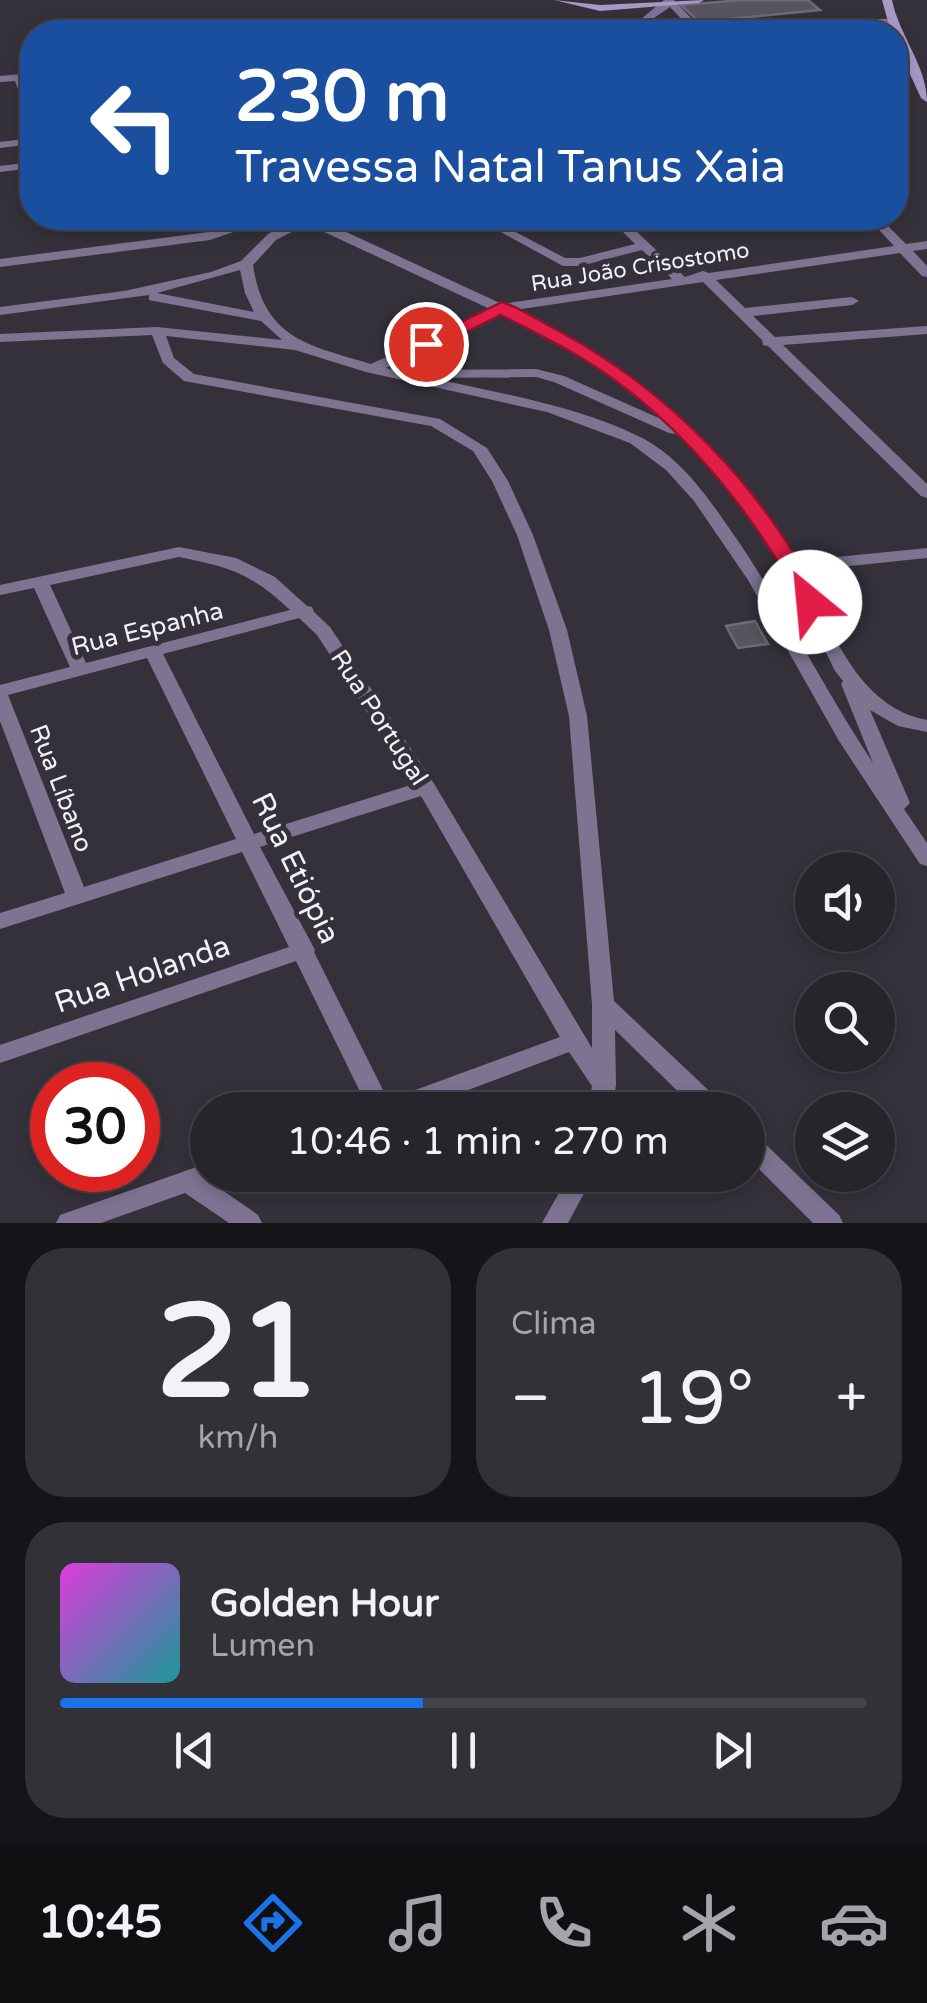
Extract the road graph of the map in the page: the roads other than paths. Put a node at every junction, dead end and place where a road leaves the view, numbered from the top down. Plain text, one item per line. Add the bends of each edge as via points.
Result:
1 (559, 0) edge
2 (699, 0) edge
3 (670, 1) edge
4 (600, 8) junction
5 (601, 20) edge
6 (647, 20) edge
7 (688, 20) edge
8 (908, 57) edge
9 (19, 77) edge
10 (0, 79) edge
11 (927, 98) edge
12 (230, 230) edge
13 (285, 230) edge
14 (332, 230) edge
15 (503, 230) edge
16 (628, 230) edge
17 (886, 230) edge
18 (645, 245) junction
19 (927, 245) edge
20 (903, 248) junction
21 (0, 263) edge
22 (246, 264) junction
23 (927, 273) edge
24 (703, 276) junction
25 (680, 279) junction
26 (138, 296) junction
27 (852, 301) dead end
28 (502, 308) junction
29 (0, 311) edge
30 (741, 313) junction
31 (265, 318) junction
32 (927, 330) edge
33 (157, 331) junction
34 (0, 338) edge
35 (768, 342) junction
36 (297, 346) junction
37 (371, 369) junction
38 (405, 375) junction
39 (692, 439) junction
40 (927, 494) edge
41 (927, 553) edge
42 (792, 567) junction
43 (39, 580) junction
44 (0, 590) edge
45 (306, 611) junction
46 (154, 654) junction
47 (81, 671) junction
48 (844, 671) junction
49 (0, 693) edge
50 (927, 726) edge
51 (426, 787) junction
52 (250, 841) junction
53 (922, 849) edge
54 (78, 898) junction
55 (0, 921) edge
56 (304, 950) junction
57 (604, 1004) junction
58 (574, 1042) junction
59 (0, 1054) edge
60 (604, 1085) junction
61 (376, 1092) edge
62 (435, 1092) edge
63 (603, 1092) edge
64 (694, 1092) edge
65 (765, 1160) edge
66 (190, 1180) edge
67 (214, 1192) edge
68 (572, 1192) edge
69 (69, 1223) edge
70 (248, 1223) edge
71 (555, 1223) edge
72 (830, 1223) edge

1 - 4 street
2 - 3 street
3 - 4 street
3 - 6 street
3 - 7 street
4 - 5 street
8 - 11 street
9 - 10 street
12 - 21 street
13 - 22 street
14 - 28 street
15 - 18 street via 571,263
16 - 18 street
17 - 20 street
18 - 25 street
19 - 20 street, Rua João Crisostomo
20 - 23 street
20 - 24 street, Rua João Crisostomo
22 - 26 street
22 - 31 street via 251,301
24 - 25 street, Rua João Crisostomo
24 - 30 street
25 - 28 street, Rua João Crisostomo
26 - 29 street
26 - 31 street
27 - 30 street
28 - 37 street, Rua João Crisostomo
28 - 39 street via 627,380
30 - 35 street
31 - 36 street
32 - 35 street
33 - 34 street
33 - 36 street
33 - 57 street via 168,360 189,378 435,422 478,448 500,481 558,630 578,716
35 - 40 street
36 - 37 street
37 - 38 street
38 - 39 street via 536,373
38 - 53 street via 598,424 672,466 757,580 848,741
39 - 42 street
41 - 42 street
42 - 48 street
43 - 44 street, Rua Portugal
43 - 45 street, Rua Portugal via 160,554 200,553 269,581
43 - 47 street
45 - 46 street, Rua Espanha
45 - 51 street, Rua Portugal
46 - 47 street, Rua Espanha
46 - 52 street, Rua Etiópia
47 - 49 street, Rua Espanha
48 - 50 street via 880,709
48 - 53 street
49 - 54 street, Rua Líbano
51 - 52 street
51 - 58 street, Rua Portugal
52 - 54 street
52 - 56 street, Rua Etiópia
54 - 55 street
56 - 59 street, Rua Holanda
56 - 61 street, Rua Etiópia
57 - 60 street
57 - 64 street
58 - 60 street, Rua Portugal
58 - 62 street
60 - 63 street
65 - 72 street
66 - 69 street
67 - 70 street
68 - 71 street

